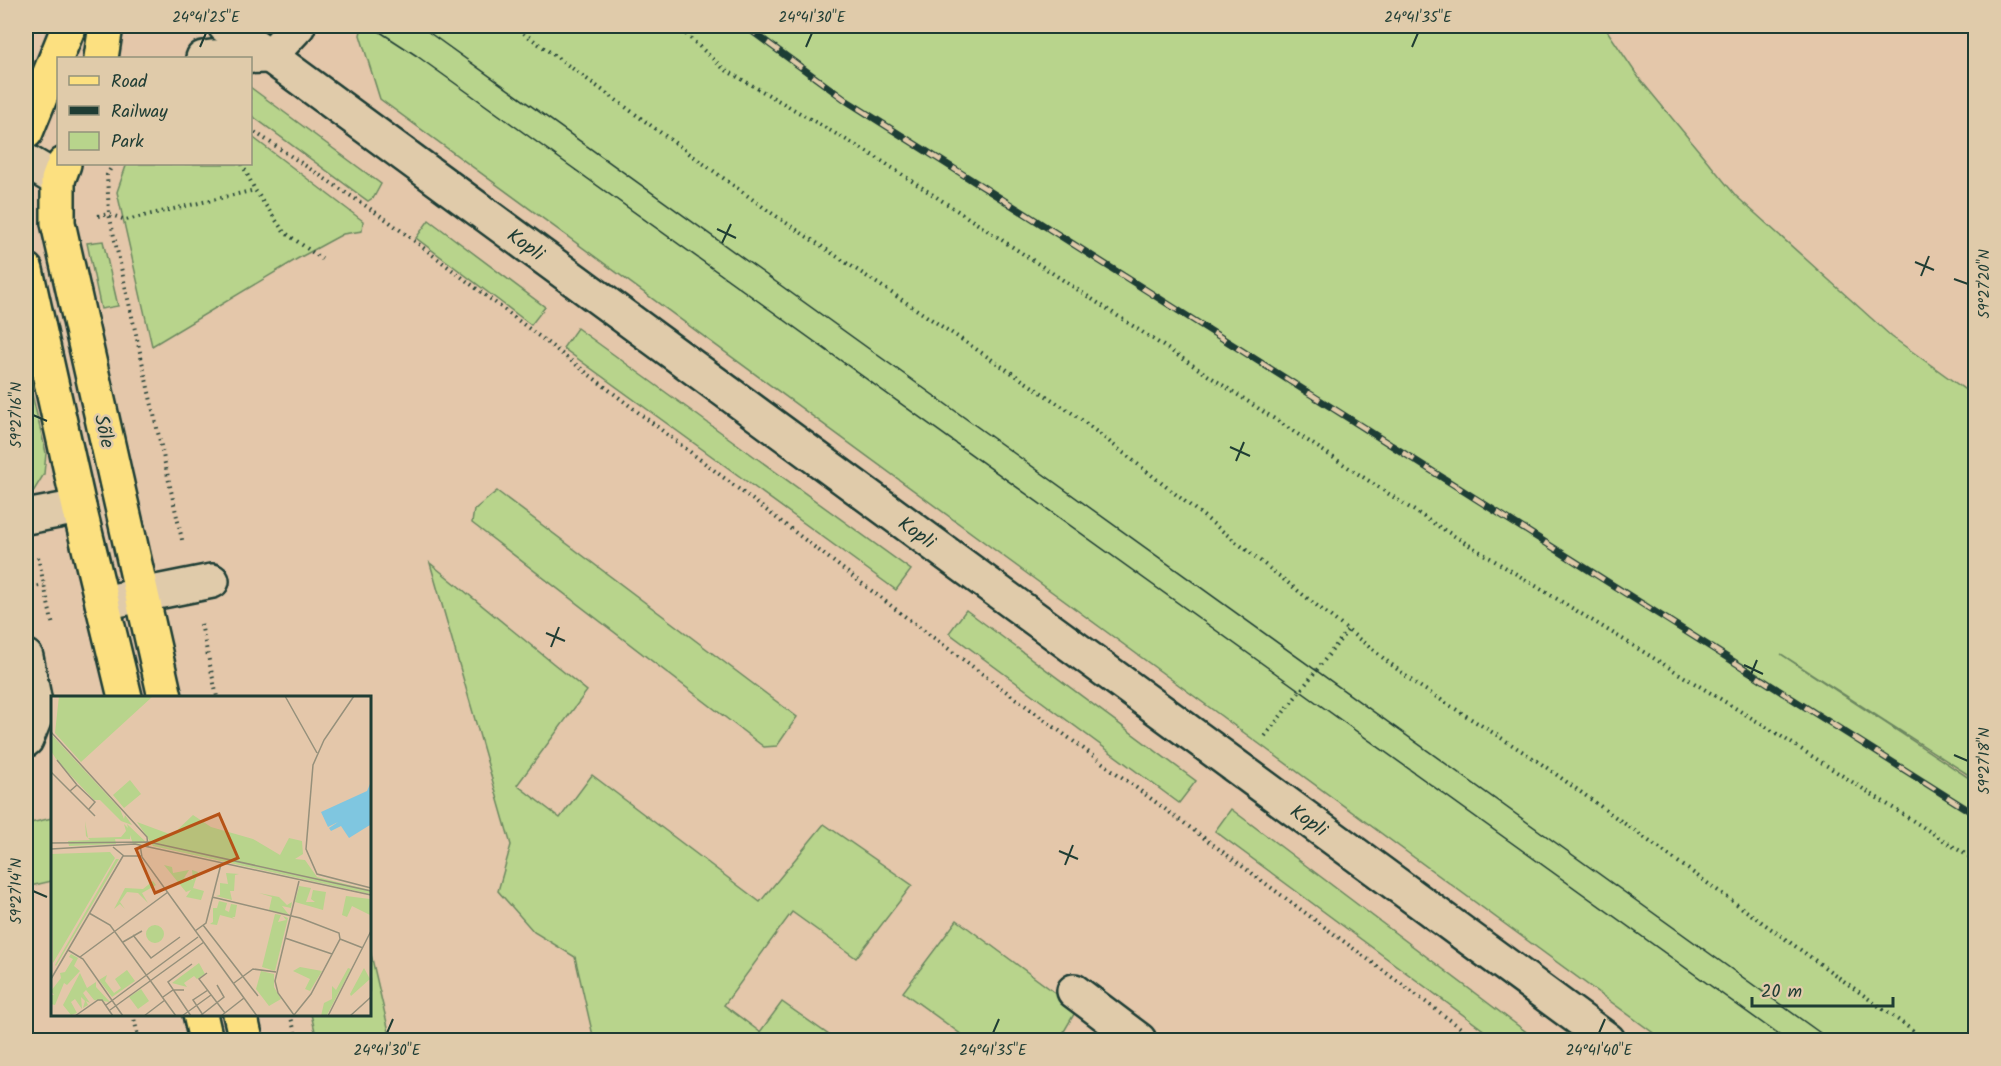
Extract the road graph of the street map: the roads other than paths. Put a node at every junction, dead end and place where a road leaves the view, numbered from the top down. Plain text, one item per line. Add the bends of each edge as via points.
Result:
1 (69, 26) edge
2 (106, 26) edge
3 (225, 26) edge
4 (298, 26) edge
5 (270, 56) junction
6 (101, 57) edge
7 (211, 57) edge
8 (26, 132) edge
9 (26, 161) edge
10 (61, 172) edge
11 (26, 185) edge
12 (26, 270) edge
13 (79, 507) junction
14 (27, 517) edge
15 (202, 583) road end
16 (141, 595) junction
17 (102, 603) junction
18 (26, 657) edge
19 (125, 696) edge
20 (165, 696) edge
21 (26, 740) edge
22 (1074, 991) dead end
23 (200, 1015) edge
24 (240, 1015) edge
25 (1604, 1039) edge
26 (206, 1041) edge
27 (246, 1041) edge
28 (1139, 1041) edge

1 - 8 main road
2 - 6 main road
3 - 5 street, Kopli
4 - 5 street
5 - 7 street
5 - 25 street, Kopli
9 - 10 street
10 - 11 street
10 - 16 main road, Sõle via 58,223
12 - 13 main road
13 - 14 street
13 - 17 main road
15 - 16 street
16 - 17 street
16 - 20 main road, Sõle
17 - 19 main road
18 - 21 street via 36,713
22 - 28 street
23 - 26 main road
24 - 27 main road

